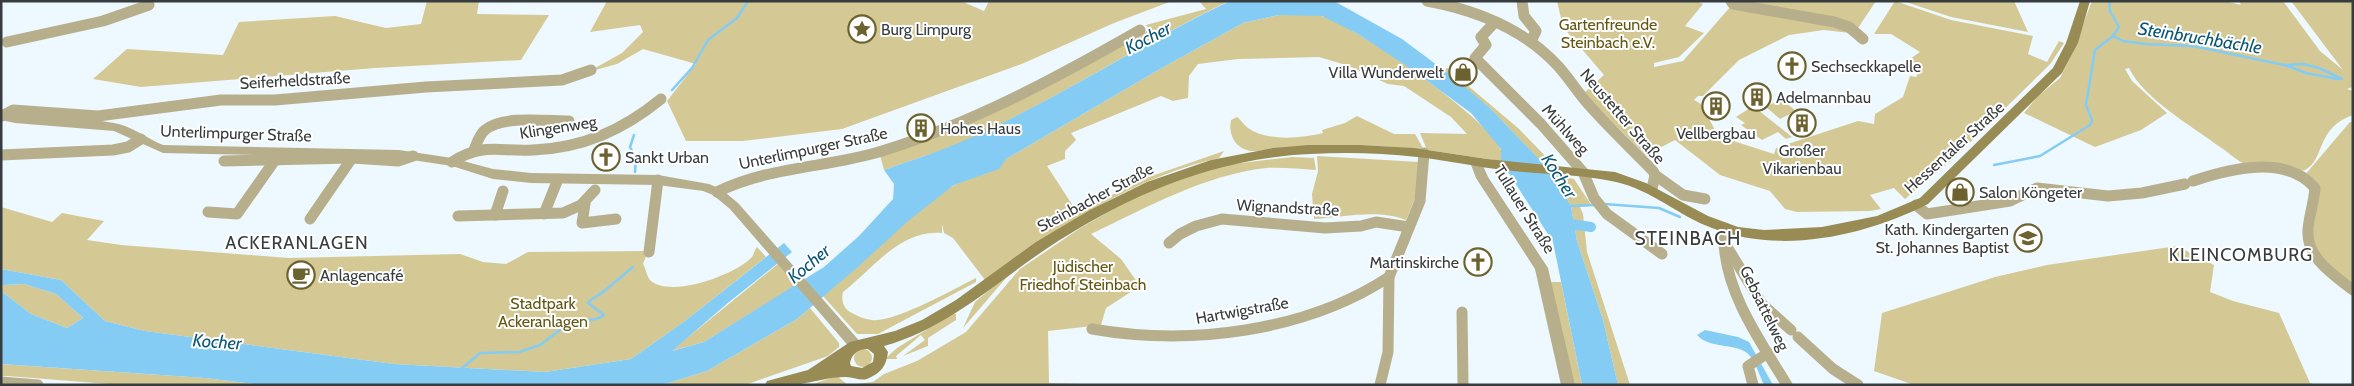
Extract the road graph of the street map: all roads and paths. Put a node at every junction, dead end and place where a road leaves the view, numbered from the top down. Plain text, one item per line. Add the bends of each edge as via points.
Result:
1 (148, 1) edge
2 (1427, 1) edge
3 (1522, 1) edge
4 (1731, 1) edge
5 (2085, 1) edge
6 (1495, 22) junction
7 (1140, 30) dead end
8 (1863, 39) dead end
9 (1531, 41) junction
10 (7, 42) dead end
11 (591, 70) dead end
12 (661, 99) dead end
13 (2, 116) edge
14 (569, 121) dead end
15 (141, 139) junction
16 (474, 150) junction
17 (1424, 154) junction
18 (1, 155) edge
19 (413, 156) junction
20 (352, 158) junction
21 (275, 160) junction
22 (224, 161) dead end
23 (452, 162) junction
24 (1476, 162) junction
25 (1498, 166) joint
26 (1583, 172) junction
27 (1655, 174) junction
28 (558, 179) junction
29 (658, 180) junction
30 (595, 190) dead end
31 (1652, 190) junction
32 (502, 191) dead end
33 (716, 192) junction
34 (1705, 199) dead end
35 (585, 204) junction
36 (1916, 206) junction
37 (208, 212) dead end
38 (544, 214) junction
39 (495, 215) junction
40 (458, 216) dead end
41 (310, 219) dead end
42 (616, 219) dead end
43 (1409, 227) junction
44 (1724, 228) junction
45 (1724, 242) junction
46 (1169, 243) dead end
47 (650, 252) dead end
48 (1662, 254) dead end
49 (1389, 277) junction
50 (2353, 290) edge
51 (1462, 312) dead end
52 (1092, 328) dead end
53 (910, 332) junction
54 (871, 344) junction
55 (856, 345) junction
56 (845, 354) junction
57 (882, 356) junction
58 (1760, 358) junction
59 (1833, 370) junction
60 (847, 371) junction
61 (810, 374) junction
62 (1, 382) edge
63 (38, 385) edge
64 (772, 385) edge
65 (1380, 385) edge
66 (1463, 385) edge
67 (1568, 385) edge
68 (1754, 385) edge
69 (1787, 385) edge
70 (1837, 385) edge
71 (1858, 385) edge

1 - 10 street via 150,5 103,21
2 - 6 street, Neustetter Straße via 1459,8
3 - 9 street via 1524,16 1536,31
4 - 8 street via 1733,4 1834,22
5 - 36 main road, Hessentaler Straße via 2072,42 2058,70
6 - 9 street, Neustetter Straße
6 - 26 street, Mühlweg via 1481,37 1486,45 1475,58 1541,124
7 - 33 street, Unterlimpurger Straße via 1064,73 918,139 880,152 741,179
9 - 27 street, Neustetter Straße via 1558,66 1579,94
11 - 13 street, Seiferheldstraße via 562,80 275,100 221,100 98,116 13,110
12 - 16 street, Klingenweg via 637,120 592,142 533,150
13 - 15 street via 23,121 111,127 123,129
14 - 16 street via 498,124 481,134
15 - 18 street, Unterlimpurger Straße via 128,147 113,150
15 - 19 street, Unterlimpurger Straße via 163,149
16 - 23 street, Klingenweg
17 - 24 main road, Steinbacher Straße
17 - 43 street via 1420,201
17 - 53 main road, Steinbacher Straße via 1315,148 1214,162 1144,188 1069,228 944,314
19 - 20 street, Unterlimpurger Straße via 398,161
19 - 23 street, Unterlimpurger Straße
20 - 21 street, Unterlimpurger Straße
20 - 41 street
21 - 22 street, Unterlimpurger Straße
21 - 37 street, Unterlimpurger Straße via 238,214
23 - 28 street, Unterlimpurger Straße via 493,174
24 - 25 main road, Steinbacher Straße
24 - 67 street, Tullauer Straße via 1482,178 1542,268
25 - 26 main road, Hessentaler Straße
26 - 31 main road, Hessentaler Straße via 1616,178
26 - 48 street, Mühlweg via 1594,198 1607,214
27 - 31 street, Neustetter Straße
27 - 34 street via 1683,195
28 - 29 street, Unterlimpurger Straße
28 - 38 street
29 - 33 street, Unterlimpurger Straße via 688,182
29 - 47 street
30 - 35 street
31 - 44 main road, Hessentaler Straße
32 - 39 street
33 - 55 street via 734,206
35 - 38 street via 575,210
35 - 42 street via 582,223
36 - 44 main road, Hessentaler Straße via 1877,222 1834,230 1778,235
36 - 50 street via 1927,214 1940,213 2010,202 2037,188 2108,196 2142,193 2229,170 2247,167 2271,169 2306,178 2315,188 2308,238 2313,252
38 - 39 street
39 - 40 street
43 - 46 street, Wignandstraße via 1376,222 1325,228 1222,219 1196,226
43 - 49 street
44 - 45 street, Gebsattelweg
45 - 58 street, Gebsattelweg via 1727,267
45 - 59 street via 1762,304
49 - 52 street, Hartwigstraße via 1364,294 1330,309 1223,333 1180,336 1111,333
49 - 65 street via 1388,352
51 - 66 street
53 - 54 main road, Steinbacher Straße
53 - 57 main road, Steinbacher Straße
54 - 55 main road
54 - 57 main road via 879,348
55 - 56 main road
56 - 60 main road via 843,363
56 - 61 main road
57 - 60 main road via 879,365 870,372 858,375
58 - 68 street via 1748,366
58 - 69 street, Gebsattelweg
59 - 70 street
59 - 71 street
60 - 61 main road
61 - 64 main road
62 - 63 street

